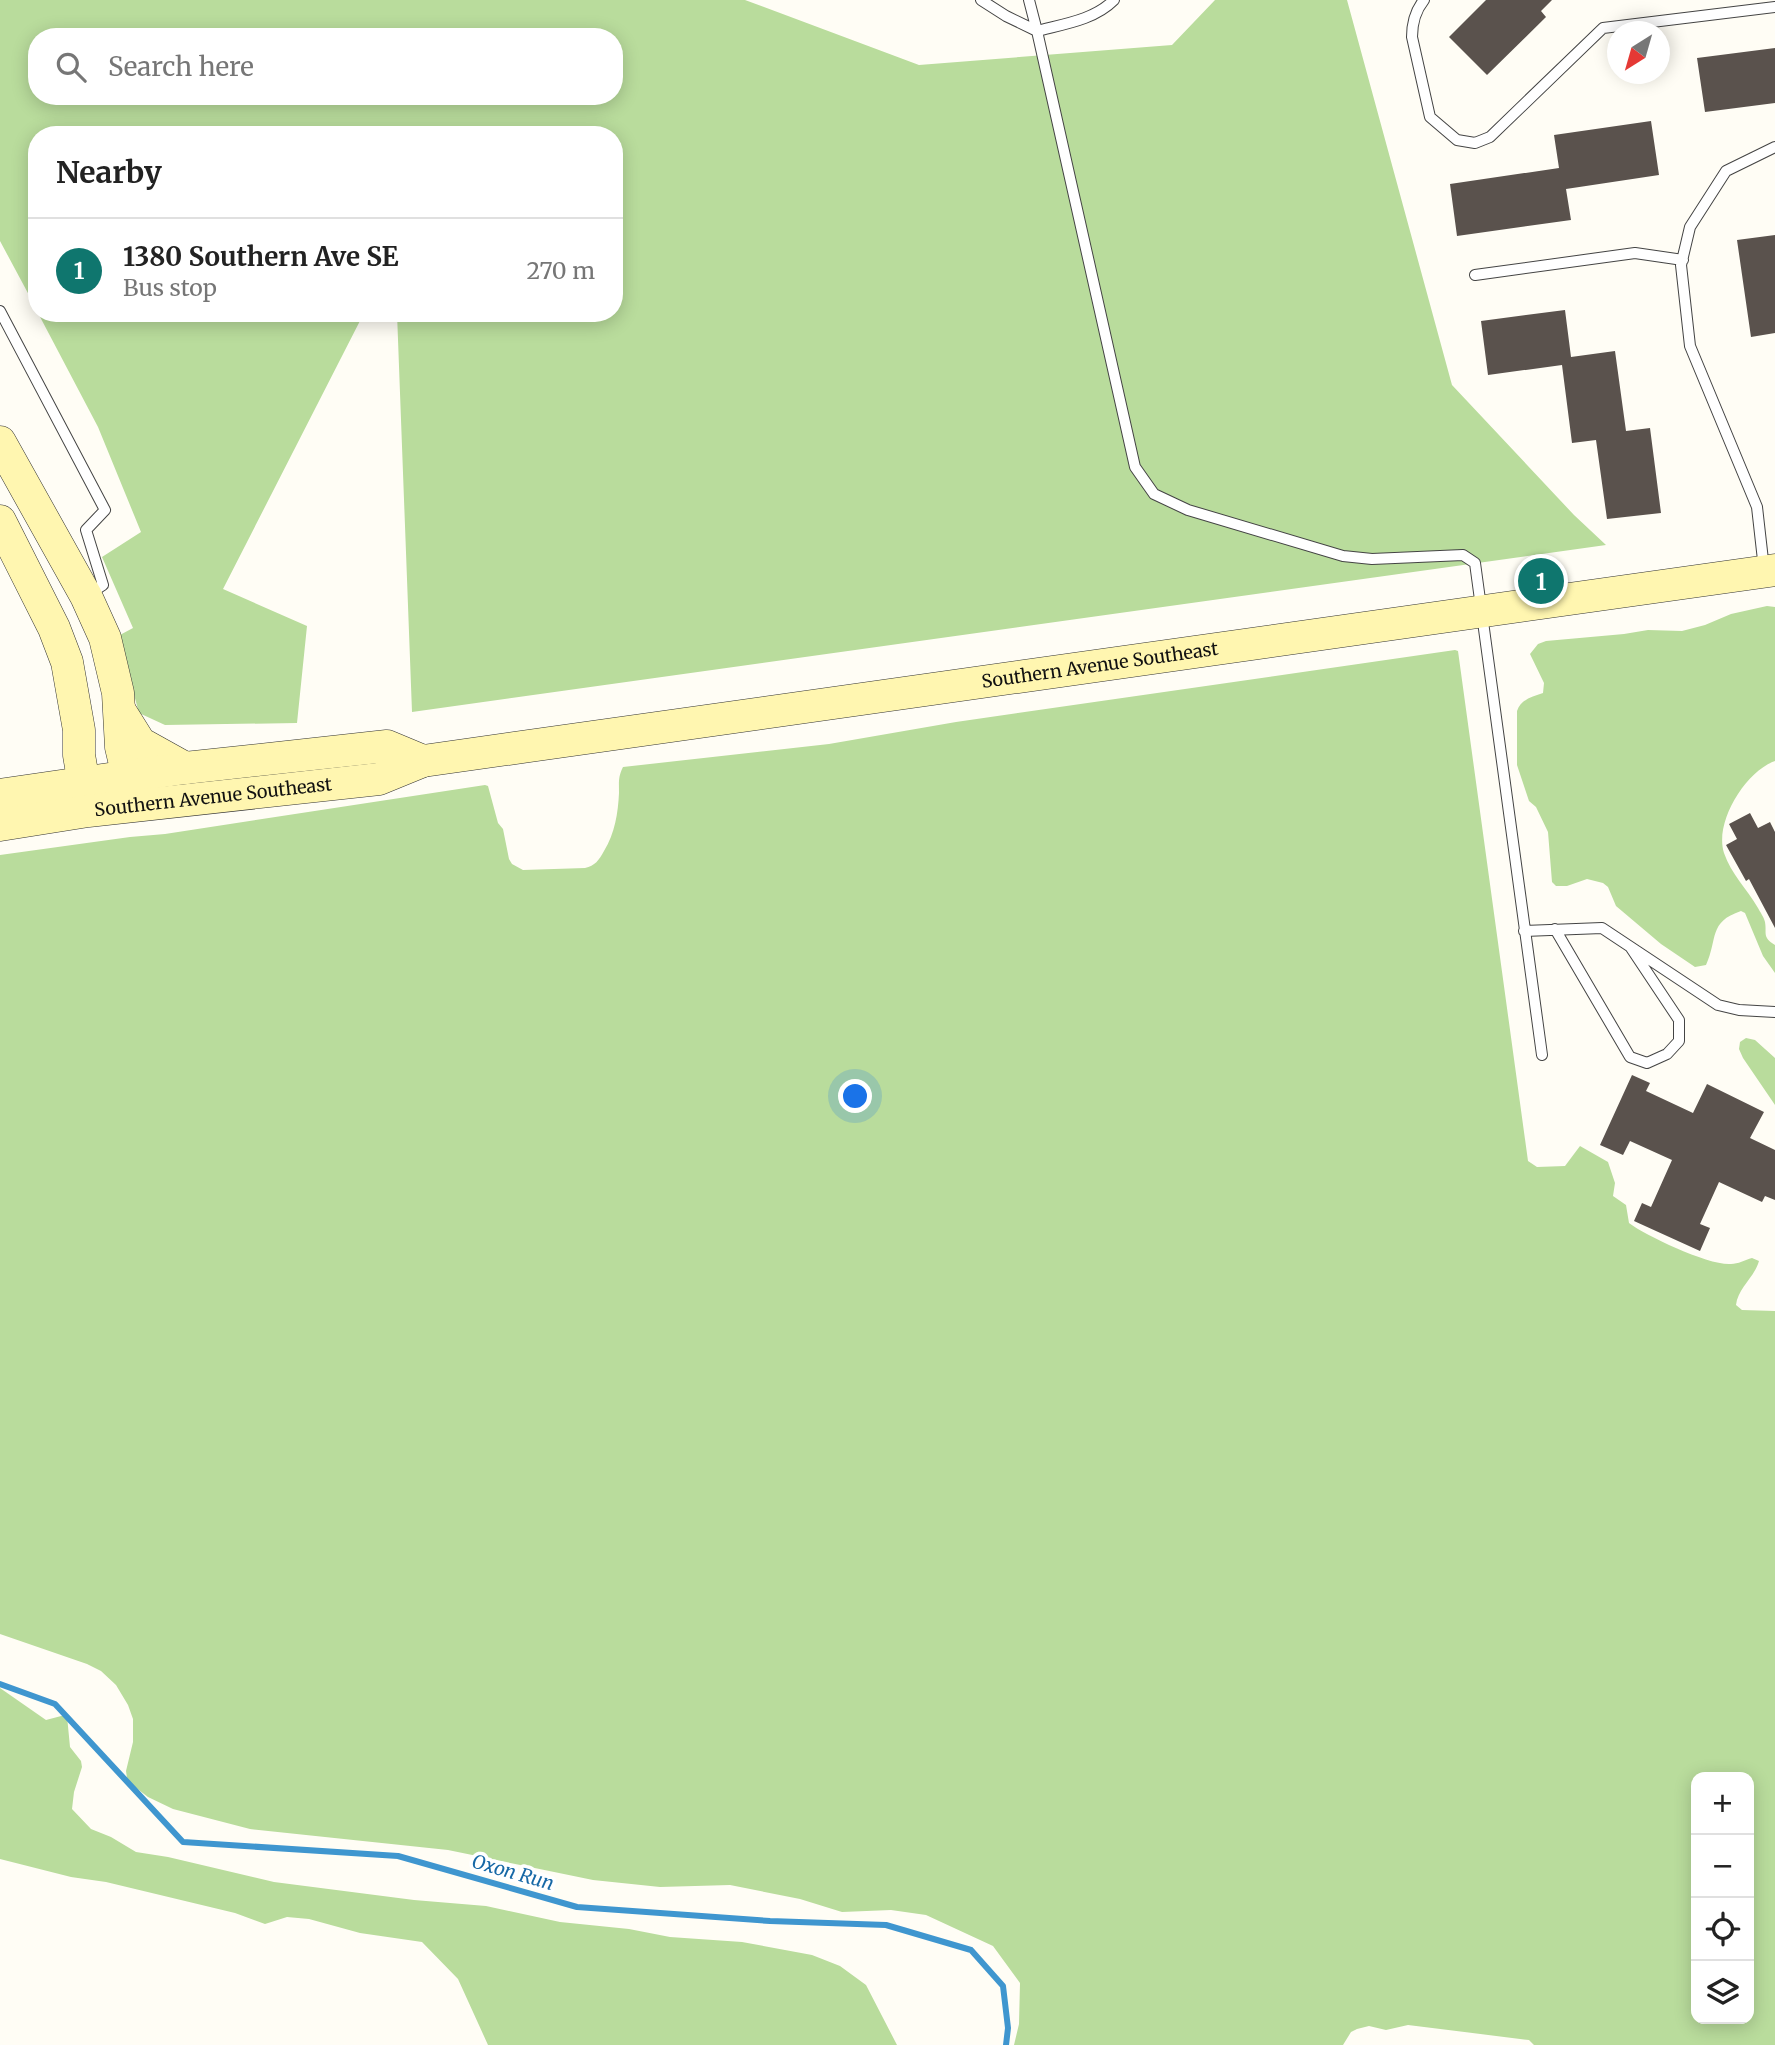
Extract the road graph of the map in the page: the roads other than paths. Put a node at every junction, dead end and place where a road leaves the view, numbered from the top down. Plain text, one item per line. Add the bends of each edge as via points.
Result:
1 (981, 0) edge
2 (1029, 0) edge
3 (1114, 0) edge
4 (1424, 0) edge
5 (1775, 7) edge
6 (1037, 31) junction
7 (1775, 147) edge
8 (1683, 260) junction
9 (1475, 275) dead end
10 (0, 311) edge
11 (0, 442) edge
12 (0, 521) edge
13 (1769, 571) edge
14 (86, 596) junction
15 (1483, 611) junction
16 (120, 711) junction
17 (424, 761) junction
18 (185, 768) junction
19 (131, 791) junction
20 (0, 795) edge
21 (86, 797) junction
22 (0, 825) edge
23 (1555, 929) junction
24 (1524, 931) junction
25 (1631, 948) junction
26 (1775, 1012) edge
27 (1542, 1055) dead end

1 - 6 lane
2 - 6 lane
3 - 6 lane via 1093,16
4 - 5 lane via 1418,7 1412,37 1430,117 1457,140 1475,143 1490,137 1603,28
6 - 15 lane via 1135,467 1154,494 1188,510 1343,556 1463,555 1475,563
7 - 8 lane via 1726,171 1690,227
8 - 9 lane via 1635,253
8 - 13 lane via 1690,346 1757,508
10 - 14 lane via 105,510 86,530 103,585
11 - 14 main road
12 - 21 main road via 67,662
13 - 15 main road, Southern Avenue Southeast
14 - 16 main road via 105,638
15 - 17 main road, Southern Avenue Southeast
15 - 24 lane
16 - 18 main road via 140,743
16 - 19 main road via 121,747
17 - 18 main road, Southern Avenue Southeast via 387,746
17 - 19 main road, Southern Avenue Southeast via 379,779
18 - 19 main road, Southern Avenue Southeast
19 - 21 main road, Southern Avenue Southeast
20 - 21 main road, Southern Avenue Southeast
21 - 22 main road, Southern Avenue Southeast
23 - 24 lane
23 - 25 lane via 1602,928
23 - 25 lane via 1630,1057 1647,1063 1667,1054 1679,1041 1679,1020
24 - 27 lane
25 - 26 lane via 1718,1005

